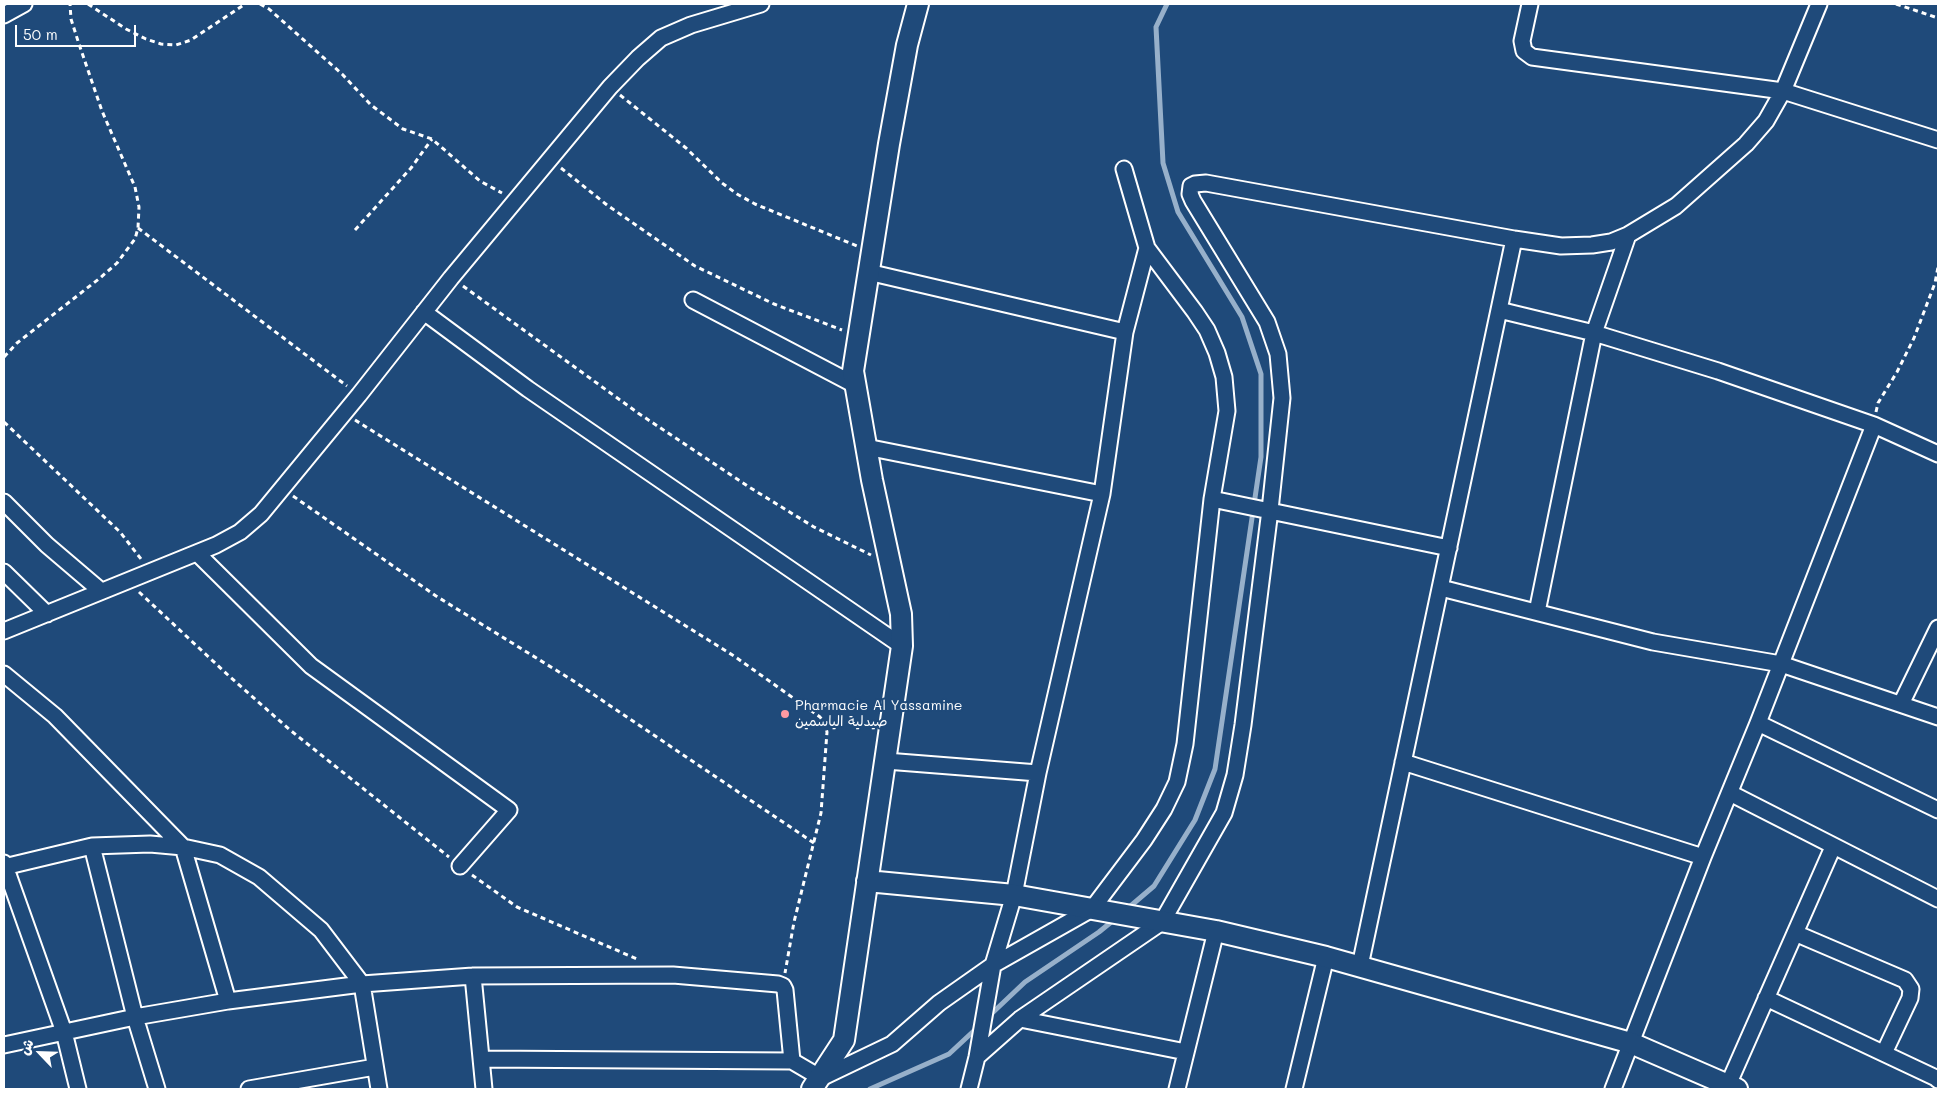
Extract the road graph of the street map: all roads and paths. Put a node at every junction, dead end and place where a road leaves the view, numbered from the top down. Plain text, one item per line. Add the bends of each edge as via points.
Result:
1 (24, 4) edge
2 (70, 4) edge
3 (88, 4) edge
4 (245, 4) edge
5 (260, 4) edge
6 (761, 4) edge
7 (918, 4) edge
8 (1530, 4) edge
9 (1818, 4) edge
10 (1896, 4) edge
11 (4, 15) edge
12 (1938, 18) edge
13 (610, 87) junction
14 (1783, 91) junction
15 (432, 139) junction
16 (1938, 140) edge
17 (550, 159) junction
18 (1124, 169) dead end
19 (516, 200) junction
20 (138, 228) junction
21 (355, 230) dead end
22 (1628, 236) junction
23 (1514, 239) junction
24 (1147, 248) junction
25 (871, 252) junction
26 (1938, 267) edge
27 (868, 272) junction
28 (451, 278) junction
29 (694, 300) dead end
30 (1499, 310) junction
31 (424, 312) junction
32 (1125, 332) junction
33 (1594, 333) junction
34 (859, 336) junction
35 (4, 358) edge
36 (855, 385) junction
37 (359, 395) junction
38 (344, 413) junction
39 (4, 422) edge
40 (1874, 424) junction
41 (866, 447) junction
42 (1938, 454) edge
43 (283, 488) junction
44 (1102, 494) junction
45 (1212, 499) junction
46 (4, 502) edge
47 (1266, 509) junction
48 (1449, 548) junction
49 (197, 553) junction
50 (891, 566) junction
51 (4, 572) edge
52 (151, 572) junction
53 (128, 581) junction
54 (1441, 588) junction
55 (101, 591) junction
56 (1537, 612) junction
57 (47, 614) junction
58 (1938, 628) edge
59 (4, 631) edge
60 (902, 646) junction
61 (1781, 664) junction
62 (7, 680) edge
63 (1901, 704) junction
64 (1938, 717) edge
65 (1758, 723) junction
66 (886, 761) junction
67 (1403, 762) junction
68 (1038, 773) junction
69 (1730, 793) junction
70 (1938, 810) edge
71 (814, 843) junction
72 (92, 846) junction
73 (183, 847) junction
74 (1833, 847) junction
75 (1703, 857) junction
76 (4, 866) edge
77 (460, 866) junction
78 (867, 880) junction
79 (1014, 895) junction
80 (1938, 899) edge
81 (1099, 910) junction
82 (1154, 920) junction
83 (1216, 931) junction
84 (1795, 934) junction
85 (1326, 957) junction
86 (638, 960) dead end
87 (993, 965) junction
88 (1360, 966) junction
89 (473, 976) junction
90 (362, 984) junction
91 (783, 986) junction
92 (1766, 998) junction
93 (228, 1001) junction
94 (135, 1017) junction
95 (1020, 1019) junction
96 (64, 1032) junction
97 (1630, 1043) junction
98 (4, 1045) edge
99 (1186, 1052) junction
100 (1884, 1053) junction
101 (977, 1057) junction
102 (481, 1059) junction
103 (792, 1060) junction
104 (376, 1067) junction
105 (1938, 1080) edge
106 (817, 1084) edge
107 (1732, 1087) edge
108 (78, 1089) edge
109 (157, 1089) edge
110 (249, 1089) edge
111 (379, 1089) edge
112 (484, 1089) edge
113 (969, 1089) edge
114 (1177, 1089) edge
115 (1294, 1089) edge
116 (1613, 1089) edge

1 - 11 street
2 - 20 path via 71,18 102,111 135,188 139,207
3 - 4 path via 146,39 176,45 191,40
5 - 15 path via 342,74 371,105 403,129
6 - 13 street via 691,25 661,38
7 - 25 street via 907,45
8 - 14 street via 1522,41 1524,52 1532,57
9 - 14 street
10 - 12 path
13 - 17 street
13 - 25 path via 737,194
14 - 16 street
14 - 22 street via 1766,121 1732,157 1676,206
15 - 19 path via 480,182
15 - 21 path via 411,168
17 - 19 street
17 - 34 path via 607,205 695,266 774,304
18 - 24 street
19 - 28 street
20 - 35 path via 136,239 117,263 17,343
20 - 37 path
22 - 23 street via 1592,245 1562,246
22 - 33 street
23 - 30 street
23 - 47 street via 1206,183 1191,186 1193,201 1267,322 1278,354 1282,398
24 - 32 street
24 - 45 street via 1207,330 1224,377 1227,411
25 - 27 street
26 - 40 path via 1914,338 1878,403
27 - 32 street
27 - 34 street
28 - 31 street
28 - 50 path via 638,413 749,487
29 - 36 street
30 - 33 street
30 - 48 street
31 - 37 street
31 - 60 street via 528,390
32 - 44 street
33 - 40 street
33 - 56 street
34 - 36 street via 853,371
36 - 41 street
37 - 38 street
38 - 43 street
38 - 71 path via 734,656 820,717 827,732 821,814
39 - 52 path via 120,532
40 - 42 street
40 - 61 street
41 - 44 street
41 - 50 street
43 - 49 street via 240,532
43 - 71 path via 436,596 572,680
44 - 68 street
45 - 47 street
45 - 81 street via 1186,744 1177,782 1164,809
46 - 55 street via 47,545
47 - 48 street
47 - 82 street via 1235,775 1224,813
48 - 54 street
49 - 52 street
49 - 77 street via 311,666 509,810
50 - 60 street via 901,614
51 - 57 street
52 - 53 street
53 - 55 street
53 - 77 path via 290,730
54 - 56 street
54 - 67 street
55 - 57 street
56 - 61 street via 1653,642
57 - 59 street
58 - 63 street
60 - 66 street
61 - 63 street
61 - 65 street
62 - 73 street via 55,716
63 - 64 street
65 - 69 street
65 - 70 street
66 - 68 street
66 - 78 street
67 - 75 street
67 - 88 street
68 - 79 street
69 - 74 street
69 - 75 street
71 - 91 path via 794,922
72 - 73 street via 150,844
72 - 76 street
72 - 94 street
73 - 90 street via 220,855 259,877 321,930
73 - 93 street
74 - 80 street
74 - 84 street
75 - 97 street
76 - 96 street
77 - 86 path via 517,907
78 - 79 street
78 - 106 street via 844,1040
79 - 81 street
79 - 87 street
81 - 82 street
81 - 87 street
82 - 83 street
82 - 95 street
83 - 85 street
83 - 99 street
84 - 92 street
84 - 100 street via 1905,980 1911,989 1910,998
85 - 88 street
85 - 115 street
87 - 101 street
87 - 106 street via 939,1002 892,1044
88 - 97 street
89 - 90 street
89 - 91 street via 674,975
89 - 102 street
90 - 93 street
90 - 104 street
91 - 103 street
92 - 100 street
92 - 107 street
93 - 94 street
94 - 96 street
94 - 109 street
95 - 99 street
95 - 101 street
96 - 98 street
96 - 108 street
97 - 107 street
97 - 116 street
99 - 114 street
100 - 105 street
101 - 113 street
102 - 103 street
102 - 112 street
103 - 106 street
104 - 110 street
104 - 111 street

